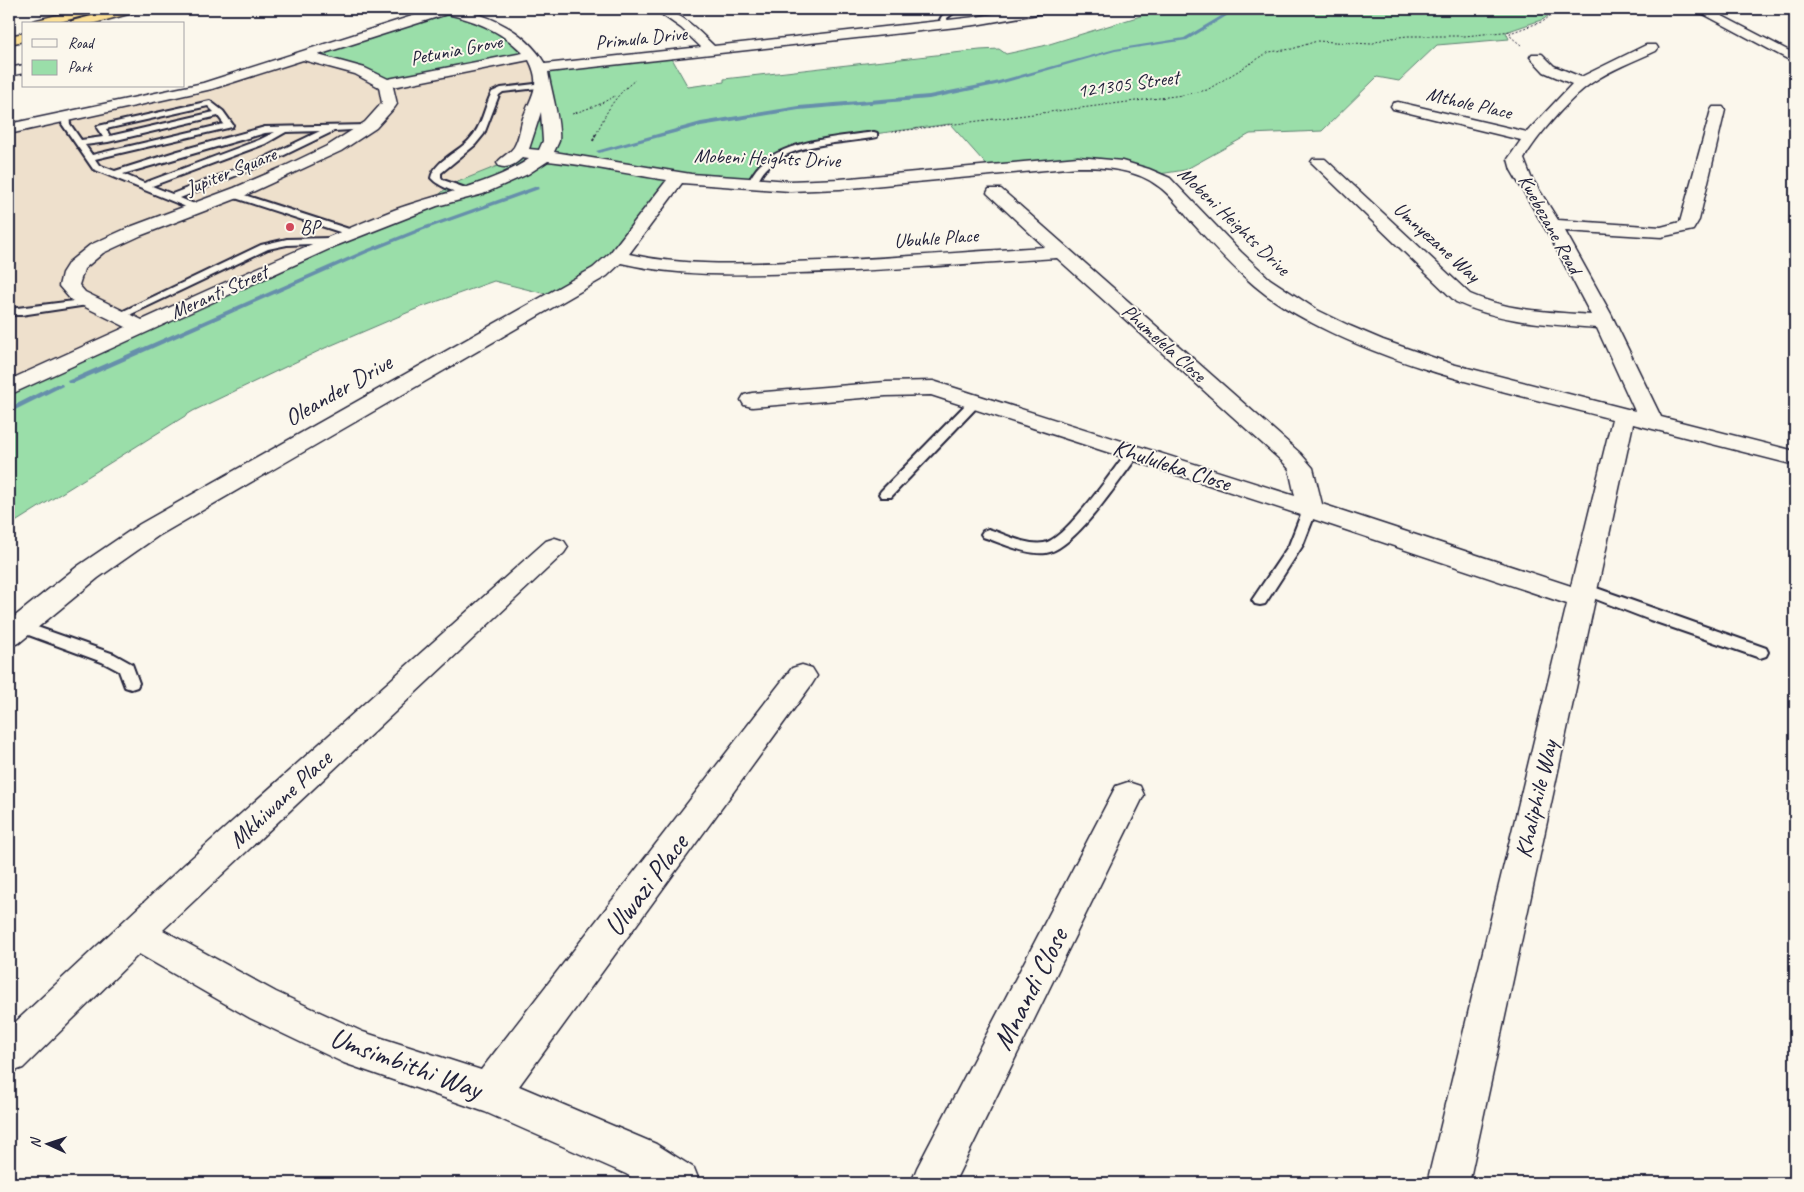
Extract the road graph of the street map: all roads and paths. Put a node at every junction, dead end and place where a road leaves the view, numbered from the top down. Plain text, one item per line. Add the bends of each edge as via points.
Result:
1 (94, 9) edge
2 (132, 9) edge
3 (660, 9) edge
4 (956, 9) edge
5 (996, 9) edge
6 (1042, 9) edge
7 (1558, 9) edge
8 (1700, 9) edge
9 (443, 10) edge
10 (1013, 16) junction
11 (45, 22) edge
12 (83, 22) edge
13 (946, 24) junction
14 (22, 27) edge
15 (9, 30) edge
16 (1512, 31) junction
17 (22, 37) edge
18 (9, 40) edge
19 (1651, 48) dead end
20 (711, 50) junction
21 (533, 55) junction
22 (671, 55) junction
23 (304, 56) junction
24 (1537, 57) joint
25 (1795, 58) edge
26 (22, 69) edge
27 (540, 69) junction
28 (9, 72) edge
29 (1582, 83) junction
30 (386, 84) junction
31 (543, 88) junction
32 (617, 95) junction
33 (1398, 106) dead end
34 (1718, 110) dead end
35 (220, 113) junction
36 (572, 115) dead end
37 (66, 121) junction
38 (369, 127) junction
39 (289, 128) junction
40 (9, 129) edge
41 (332, 129) junction
42 (874, 134) joint
43 (1531, 138) junction
44 (108, 139) junction
45 (79, 143) junction
46 (590, 145) dead end
47 (514, 157) junction
48 (90, 158) junction
49 (540, 160) junction
50 (1319, 162) dead end
51 (115, 174) junction
52 (678, 177) junction
53 (752, 184) junction
54 (450, 185) junction
55 (144, 186) junction
56 (468, 192) junction
57 (995, 193) dead end
58 (232, 194) junction
59 (171, 198) junction
60 (431, 202) junction
61 (196, 208) junction
62 (1552, 225) junction
63 (352, 233) junction
64 (332, 242) junction
65 (1061, 252) junction
66 (617, 257) junction
67 (90, 302) junction
68 (9, 312) edge
69 (119, 316) junction
70 (1604, 322) junction
71 (140, 327) junction
72 (9, 388) edge
73 (752, 400) dead end
74 (975, 402) junction
75 (1638, 419) junction
76 (1133, 453) junction
77 (1795, 458) edge
78 (886, 494) dead end
79 (1310, 509) junction
80 (988, 534) dead end
81 (556, 547) dead end
82 (1584, 595) junction
83 (1260, 600) dead end
84 (14, 631) edge
85 (1760, 652) dead end
86 (802, 676) dead end
87 (131, 684) dead end
88 (1128, 795) dead end
89 (136, 935) junction
90 (9, 1054) edge
91 (489, 1093) junction
92 (679, 1183) edge
93 (932, 1183) edge
94 (1448, 1183) edge

1 - 11 highway
2 - 12 highway
3 - 20 street via 699,36
4 - 13 lane via 944,17
5 - 10 street
6 - 10 street, Primula Drive
7 - 16 path, 121305 Street via 1544,21
8 - 25 street
9 - 21 street via 502,30
9 - 23 street
10 - 13 street, Primula Drive
13 - 20 street, Primula Drive
14 - 15 highway
16 - 24 path via 1510,33 1515,40
16 - 42 path, 121305 Street via 1470,36 1407,36 1370,44 1317,41 1269,52 1206,90 1183,95
17 - 18 highway
19 - 29 street, Kwebezane Road
20 - 22 street, Primula Drive
21 - 27 street
21 - 30 street, Petunia Grove
22 - 27 street, Primula Drive
22 - 32 path
23 - 30 street via 370,75
23 - 37 street via 207,86
24 - 29 street via 1550,69
26 - 28 street
27 - 31 street
29 - 43 street, Kwebezane Road
30 - 38 street, Jupiter Square via 391,91 391,102
31 - 47 street
31 - 49 street via 551,141
31 - 54 lane via 502,90 495,94 481,132 437,172 436,178 440,182
32 - 36 path
32 - 46 path
33 - 43 street, Mthole Place
34 - 62 street via 1687,226 1661,232
35 - 44 lane
35 - 44 lane via 210,103 101,128
35 - 48 lane via 229,125
37 - 40 street
37 - 45 lane
38 - 41 lane
38 - 58 street, Jupiter Square via 323,155
39 - 41 lane
39 - 51 lane via 242,136
39 - 55 lane via 262,142
41 - 59 lane via 267,160
42 - 53 lane via 788,152 766,163
43 - 62 street, Kwebezane Road via 1518,153 1517,164
44 - 45 lane
45 - 48 lane
47 - 49 street, Mobeni Heights Drive
47 - 54 street, Meranti Street
48 - 51 lane via 96,167
49 - 52 street, Mobeni Heights Drive
49 - 56 street, Meranti Street via 511,176
50 - 70 street, Umnyezane Way via 1473,304 1498,312
51 - 55 lane
52 - 53 street, Mobeni Heights Drive
52 - 66 street, Oleander Drive
53 - 75 street, Mobeni Heights Drive via 840,184 1078,162 1132,168 1164,182 1258,279 1307,312 1391,351 1451,371
54 - 56 lane
54 - 60 street, Meranti Street
55 - 59 lane
56 - 60 street, Meranti Street
57 - 65 street, Phumelela Close
58 - 61 street, Jupiter Square
58 - 63 lane
59 - 61 lane
60 - 63 street, Meranti Street
61 - 67 street, Jupiter Square via 134,232 86,257 69,276 69,286
62 - 70 street, Kwebezane Road
63 - 64 street, Meranti Street
64 - 69 lane via 286,242 265,247
64 - 71 street, Meranti Street
65 - 66 street, Ubuhle Place via 814,268 712,270 642,264
65 - 79 street, Phumelela Close via 1292,458 1300,468
66 - 84 street, Oleander Drive via 582,284 546,301 149,530 88,572
67 - 68 lane
67 - 69 street, Jupiter Square
69 - 71 street, Jupiter Square
70 - 75 street, Kwebezane Road
71 - 72 street, Meranti Street
73 - 74 street, Khululeka Close via 933,388
74 - 76 street, Khululeka Close
74 - 78 lane
75 - 77 street
75 - 82 street, Khaliphile Way
76 - 79 street, Khululeka Close
76 - 80 lane via 1076,526 1056,546 1046,549
79 - 82 street, Khululeka Close
79 - 83 lane via 1308,522 1291,554
81 - 89 street, Mkhiwane Place
82 - 85 lane
82 - 94 street, Khaliphile Way
84 - 87 lane via 108,658 126,668
86 - 91 street, Ulwazi Place
88 - 93 street, Mnandi Close
89 - 90 street, Mkhiwane Place
89 - 91 street, Umsimbithi Way via 263,1005 358,1049
91 - 92 street, Umsimbithi Way via 641,1159

